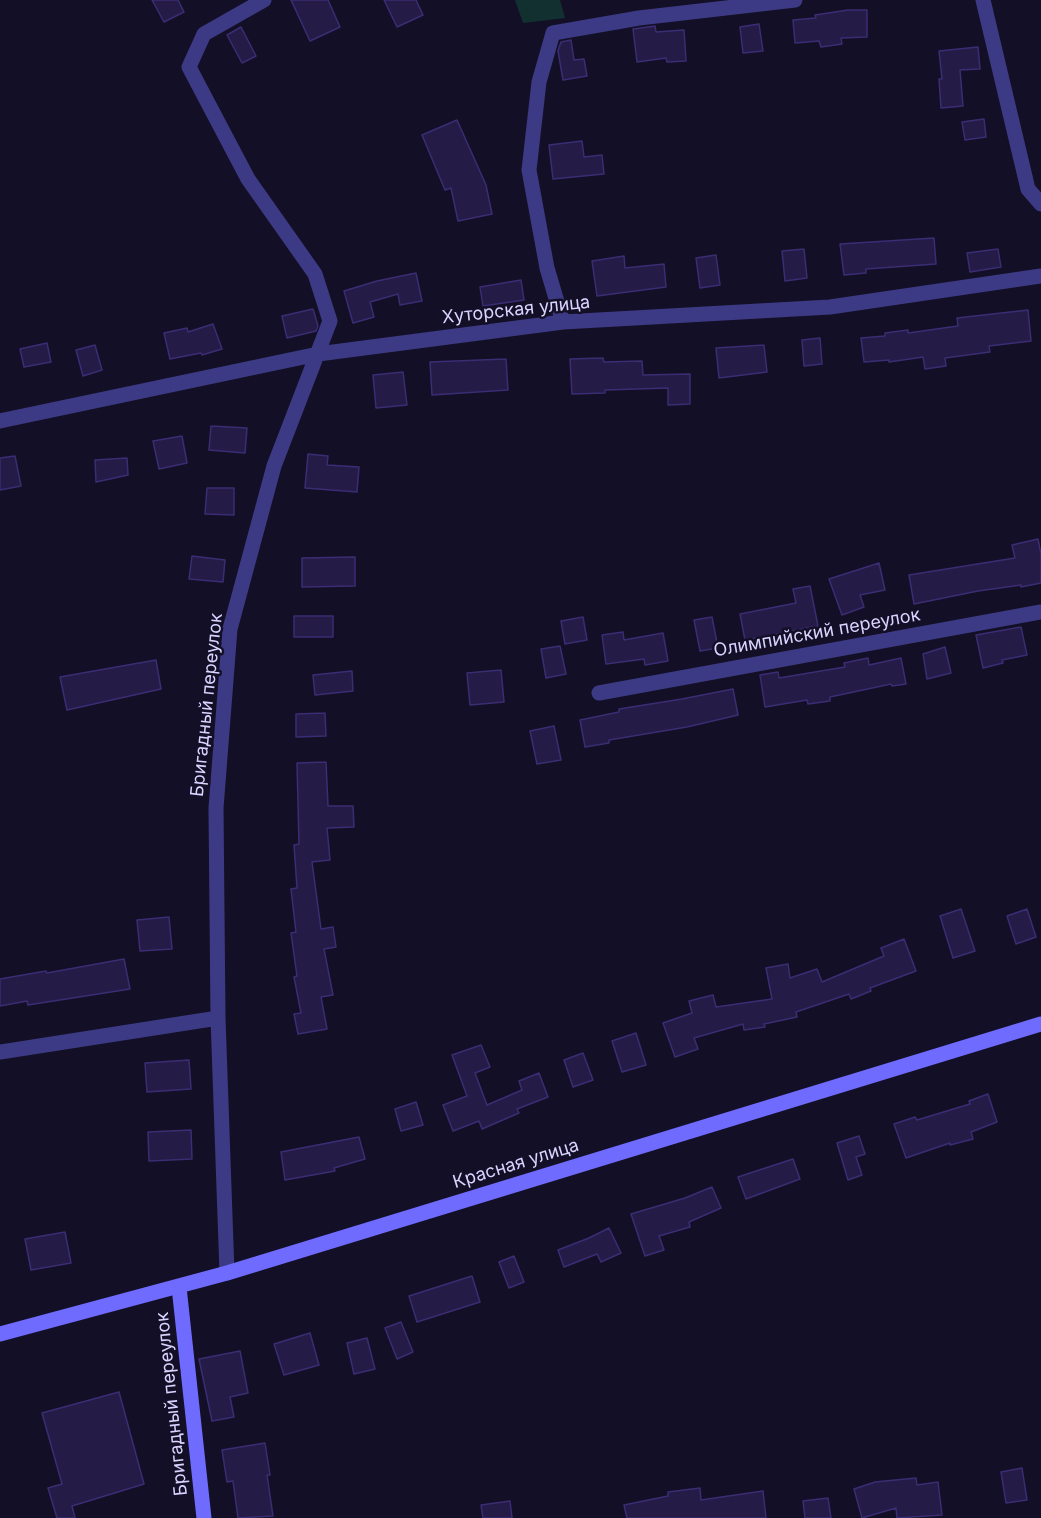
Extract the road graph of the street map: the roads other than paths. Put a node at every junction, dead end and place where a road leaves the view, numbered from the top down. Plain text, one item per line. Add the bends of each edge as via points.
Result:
1 (264, 0) edge
2 (795, 0) edge
3 (983, 0) edge
4 (1041, 204) edge
5 (1041, 276) edge
6 (563, 322) junction
7 (318, 354) junction
8 (0, 421) edge
9 (1041, 612) edge
10 (599, 693) dead end
11 (218, 1018) junction
12 (1041, 1024) edge
13 (0, 1052) edge
14 (227, 1273) junction
15 (179, 1287) junction
16 (0, 1334) edge
17 (204, 1518) edge

1 - 7 street, Бригадный переулок via 204,34 189,68 248,179 315,274 330,321
2 - 6 street via 639,18 553,33 539,82 529,170 547,268
3 - 4 street via 1028,189
5 - 6 street, Хуторская улица via 830,307
6 - 7 street, Хуторская улица
7 - 8 street, Хуторская улица
7 - 11 street, Бригадный переулок via 274,466 230,629 216,808
9 - 10 street, Олимпийский переулок
11 - 13 street
11 - 14 street, Бригадный переулок
12 - 14 main road, Красная улица
14 - 15 main road, Красная улица
15 - 16 main road, Красная улица
15 - 17 main road, Бригадный переулок

